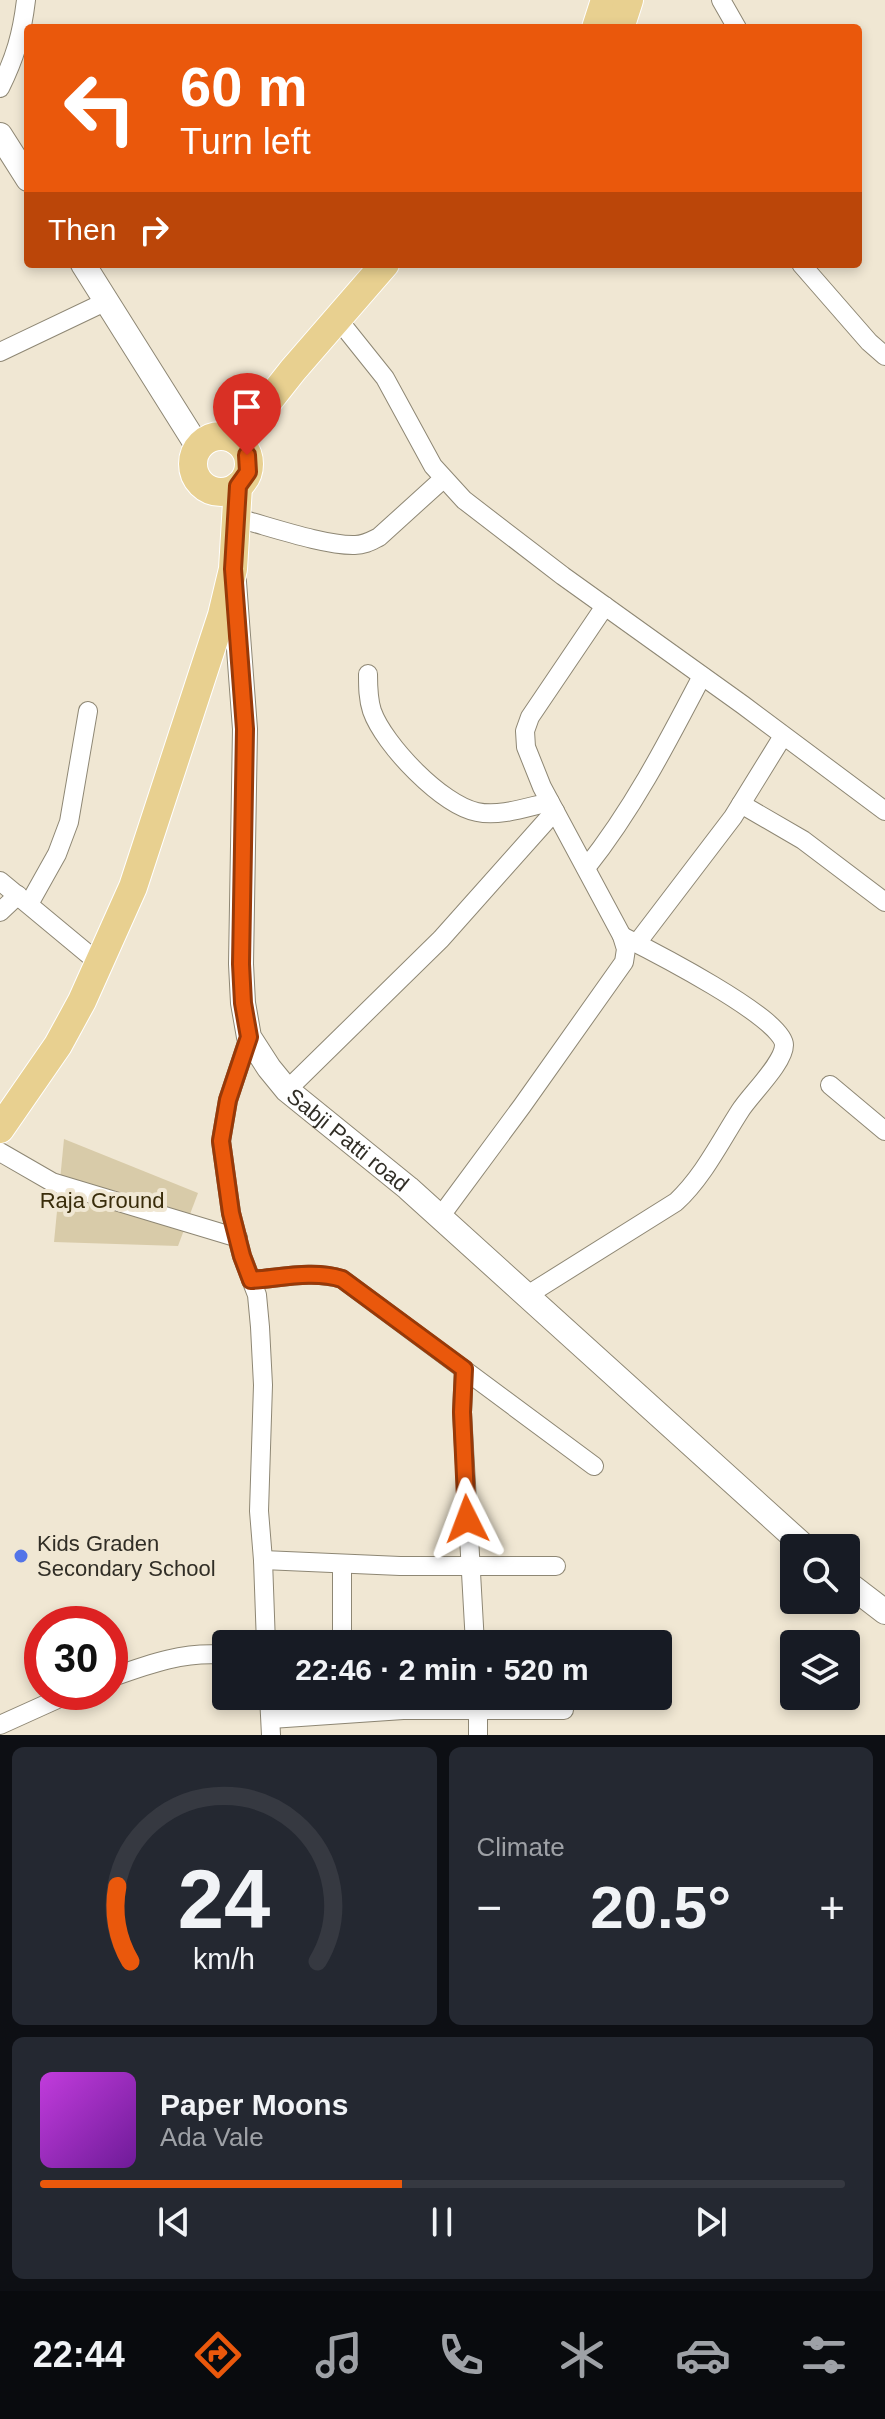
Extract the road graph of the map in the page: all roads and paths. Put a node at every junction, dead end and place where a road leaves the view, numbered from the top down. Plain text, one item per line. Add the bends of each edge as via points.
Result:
1 (26, 0) edge
2 (605, 0) edge
3 (629, 0) edge
4 (721, 0) edge
5 (597, 24) edge
6 (621, 24) edge
7 (735, 24) edge
8 (0, 88) edge
9 (0, 135) edge
10 (24, 173) edge
11 (86, 268) edge
12 (381, 268) edge
13 (804, 268) edge
14 (107, 301) junction
15 (337, 318) junction
16 (0, 352) edge
17 (885, 356) edge
18 (237, 441) junction
19 (198, 447) junction
20 (443, 479) junction
21 (238, 486) junction
22 (237, 518) junction
23 (233, 569) junction
24 (605, 606) junction
25 (368, 674) dead end
26 (702, 676) junction
27 (88, 711) dead end
28 (783, 736) junction
29 (741, 804) junction
30 (553, 807) junction
31 (885, 811) edge
32 (586, 868) junction
33 (0, 881) edge
34 (23, 900) junction
35 (885, 902) edge
36 (0, 912) edge
37 (629, 940) junction
38 (100, 964) junction
39 (249, 1037) junction
40 (830, 1085) dead end
41 (287, 1090) junction
42 (0, 1129) edge
43 (885, 1131) edge
44 (0, 1152) edge
45 (440, 1217) junction
46 (238, 1238) junction
47 (251, 1280) junction
48 (526, 1296) junction
49 (464, 1369) junction
50 (594, 1466) dead end
51 (790, 1534) edge
52 (263, 1560) junction
53 (342, 1564) junction
54 (556, 1566) dead end
55 (470, 1567) junction
56 (860, 1593) edge
57 (885, 1612) edge
58 (266, 1630) edge
59 (342, 1630) edge
60 (474, 1630) edge
61 (212, 1654) edge
62 (128, 1672) edge
63 (33, 1710) edge
64 (327, 1710) edge
65 (478, 1710) edge
66 (0, 1725) edge
67 (271, 1727) edge
68 (478, 1735) edge

1 - 8 street via 16,55
2 - 5 highway
3 - 6 highway
4 - 7 street
9 - 10 main road
11 - 14 main road
12 - 15 highway
13 - 17 street
14 - 16 street
14 - 19 main road
15 - 18 highway
15 - 20 street via 385,378
18 - 19 highway via 216,436
18 - 21 highway via 249,463
19 - 21 highway via 192,466 201,484 219,492
20 - 22 street via 368,543 337,543
20 - 24 street
21 - 22 highway
22 - 23 highway
23 - 38 highway via 213,649 151,835
23 - 39 main road, Sabji Patti road via 245,729 241,964
24 - 26 street
24 - 30 street via 525,731 526,747
25 - 30 street via 368,698 377,724 415,772 462,808 489,814
26 - 28 street
26 - 32 street via 629,809
27 - 34 street via 69,822 57,854
28 - 29 street
28 - 31 street
29 - 35 street via 803,840
29 - 37 street
30 - 32 street
30 - 41 street via 441,939
32 - 37 street
33 - 34 street
34 - 36 street
34 - 38 street
37 - 45 street via 617,974
37 - 48 street via 683,967 768,1023 784,1046 690,1189
38 - 42 highway via 58,1045
39 - 41 main road, Sabji Patti road
39 - 46 street via 221,1141
40 - 43 street
41 - 45 main road, Sabji Patti road
44 - 46 street via 52,1182
45 - 48 main road, Sabji Patti road
46 - 47 street
47 - 49 street via 316,1275 342,1279
47 - 52 street via 262,1355
48 - 51 main road, Sabji Patti road
49 - 50 street
49 - 55 street
52 - 53 street
52 - 58 street
53 - 55 street
53 - 59 street
54 - 55 street
55 - 60 street
56 - 57 main road
61 - 62 street via 182,1655
63 - 66 street
64 - 67 street
65 - 68 street

